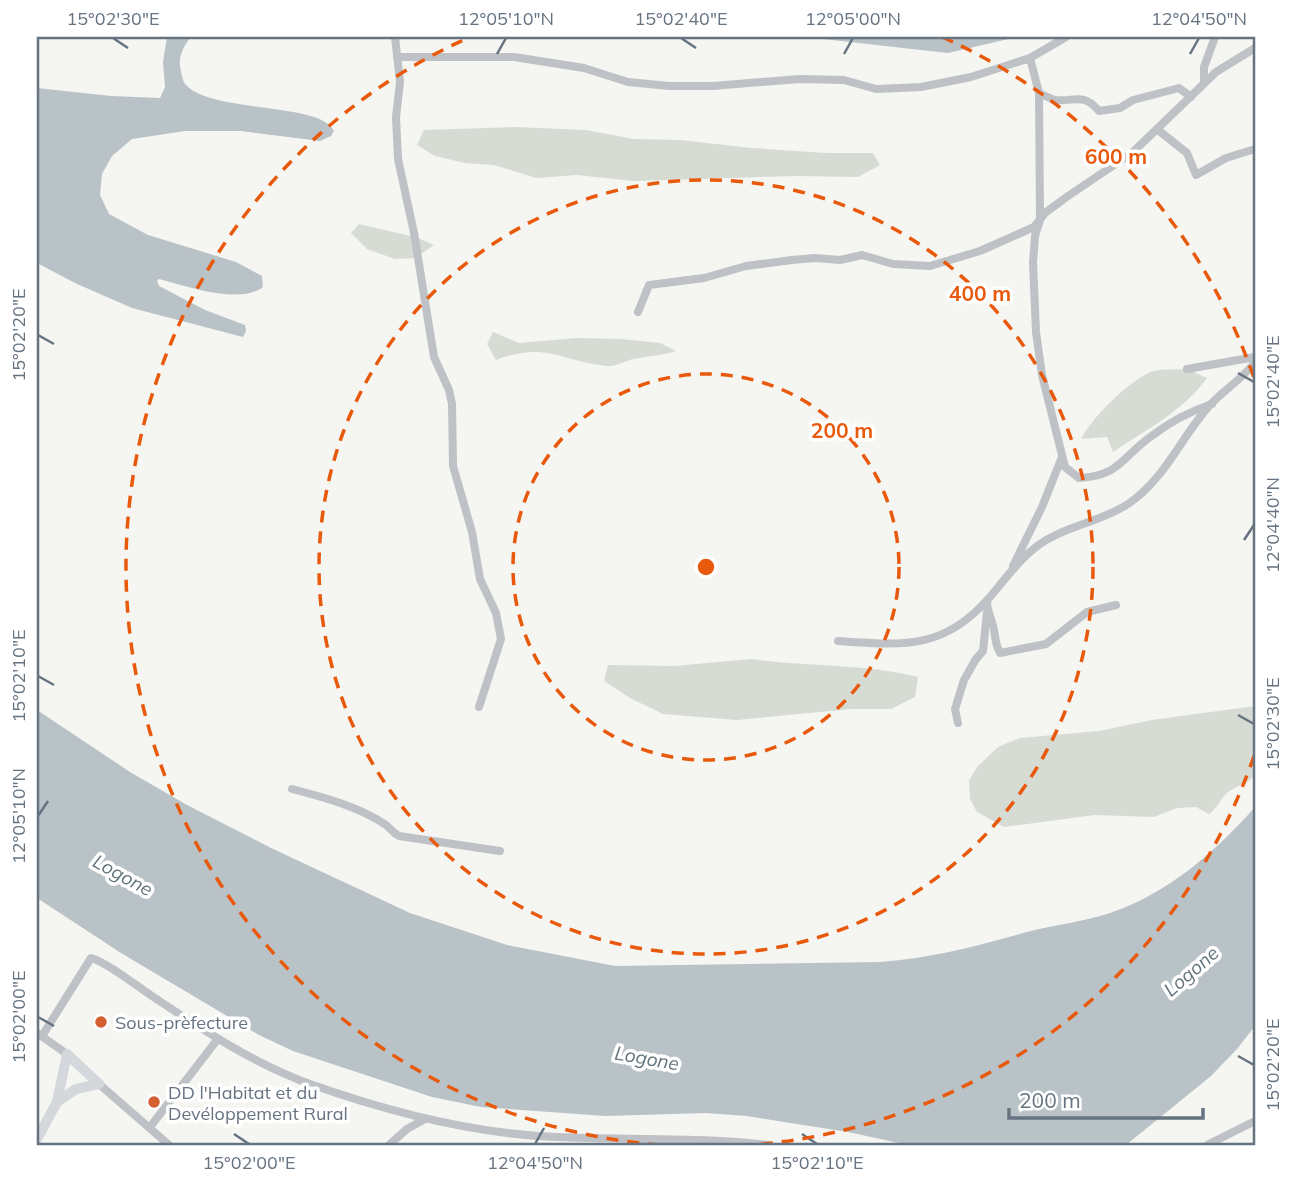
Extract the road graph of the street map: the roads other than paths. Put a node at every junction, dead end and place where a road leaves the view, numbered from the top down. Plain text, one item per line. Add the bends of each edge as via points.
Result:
1 (395, 37) edge
2 (1066, 37) edge
3 (1214, 37) edge
4 (1255, 48) edge
5 (397, 57) junction
6 (1030, 58) junction
7 (1205, 83) junction
8 (1039, 93) junction
9 (1191, 96) junction
10 (1158, 130) junction
11 (1255, 149) edge
12 (1040, 220) junction
13 (638, 312) dead end
14 (1255, 359) edge
15 (1187, 369) dead end
16 (1212, 404) junction
17 (1062, 457) junction
18 (1011, 572) junction
19 (987, 601) junction
20 (1116, 605) dead end
21 (987, 612) junction
22 (838, 641) dead end
23 (479, 707) dead end
24 (958, 723) dead end
25 (292, 789) dead end
26 (500, 851) dead end
27 (39, 1035) edge
28 (218, 1040) junction
29 (67, 1054) junction
30 (99, 1084) junction
31 (57, 1102) junction
32 (425, 1119) junction
33 (1255, 1121) edge
34 (150, 1127) junction
35 (37, 1139) edge
36 (555, 1141) edge
37 (169, 1145) edge
38 (389, 1145) edge
39 (768, 1145) edge
40 (1207, 1145) edge

1 - 5 street
2 - 6 street
3 - 7 street via 1204,67
4 - 7 street
5 - 6 street via 514,57 584,68 628,82 669,86 799,79 844,80 876,89 921,88
5 - 23 street via 398,159 434,357 452,404 453,467 480,579 496,613 501,639
6 - 8 street
7 - 9 street
8 - 9 street via 1054,100 1079,98 1099,111 1179,88
8 - 12 street
9 - 10 street
10 - 11 street via 1187,153 1196,175
10 - 12 street
12 - 13 street via 980,251 930,266 893,264 862,255 840,260 815,258 649,285
12 - 17 street via 1033,262 1036,332
14 - 15 street
14 - 16 street
16 - 17 street via 1152,435 1099,477 1079,478 1065,467
16 - 18 street via 1162,473 1139,496 1112,514 1052,537
17 - 18 street
18 - 19 street
19 - 21 street
19 - 22 street via 954,628 928,640 900,645
20 - 21 street via 1087,611 1046,644 1000,653
21 - 24 street via 983,651 964,680 955,709
25 - 26 street via 364,814 399,836
27 - 28 street via 91,958
27 - 29 street
28 - 32 street via 311,1084
28 - 34 street
29 - 30 street
29 - 31 street
30 - 31 street via 76,1089
30 - 34 street
31 - 35 street
32 - 36 street
32 - 38 street
33 - 40 street
34 - 37 street
36 - 39 street via 649,1138

